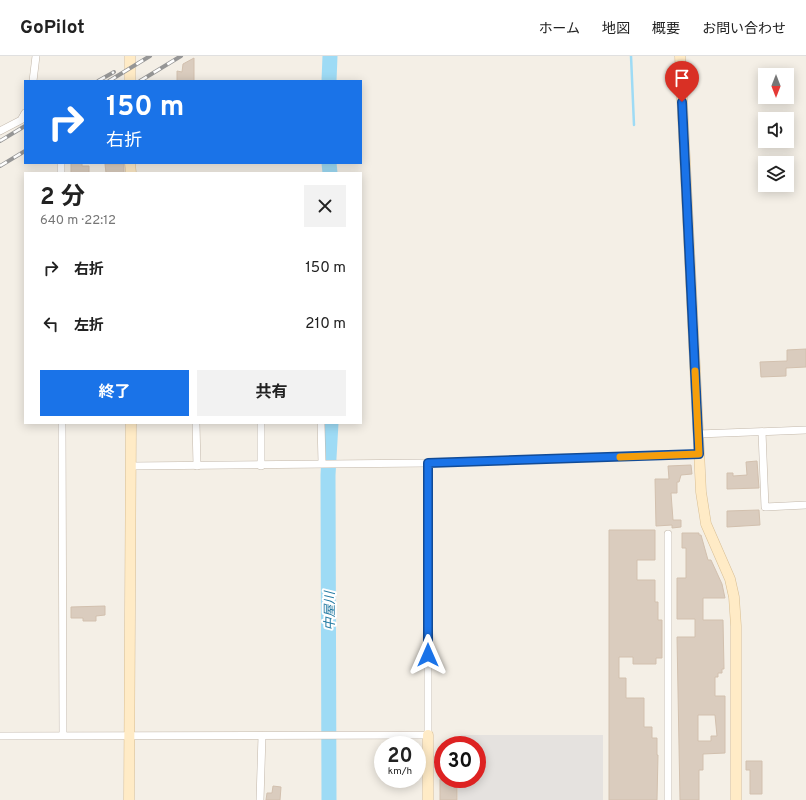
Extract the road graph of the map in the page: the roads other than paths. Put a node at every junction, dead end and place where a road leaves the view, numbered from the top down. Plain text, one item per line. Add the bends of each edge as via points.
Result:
1 (36, 56) edge
2 (130, 56) edge
3 (680, 56) edge
4 (33, 80) edge
5 (130, 80) edge
6 (24, 115) edge
7 (0, 131) edge
8 (62, 424) edge
9 (130, 424) edge
10 (196, 424) edge
11 (261, 424) edge
12 (321, 424) edge
13 (806, 430) edge
14 (762, 432) junction
15 (698, 434) junction
16 (699, 454) junction
17 (323, 463) junction
18 (428, 463) junction
19 (130, 466) junction
20 (197, 466) junction
21 (261, 466) junction
22 (806, 505) edge
23 (668, 534) dead end
24 (63, 735) junction
25 (130, 735) junction
26 (428, 735) junction
27 (0, 736) edge
28 (262, 736) junction
29 (129, 800) edge
30 (260, 800) edge
31 (428, 800) edge
32 (668, 800) edge
33 (736, 800) edge

1 - 4 street
2 - 5 street
3 - 15 street
6 - 7 street via 21,120
8 - 24 street
9 - 19 street
10 - 20 street
11 - 21 street
12 - 17 street
13 - 14 street
14 - 15 street
14 - 22 street via 766,507
15 - 16 street
16 - 18 street
16 - 33 street via 706,524 730,579 734,597
17 - 18 street
17 - 21 street
18 - 26 street
19 - 20 street
19 - 25 street
20 - 21 street
23 - 32 street
24 - 25 street
24 - 27 street
25 - 28 street
25 - 29 street
26 - 28 street
26 - 31 street
28 - 30 street

